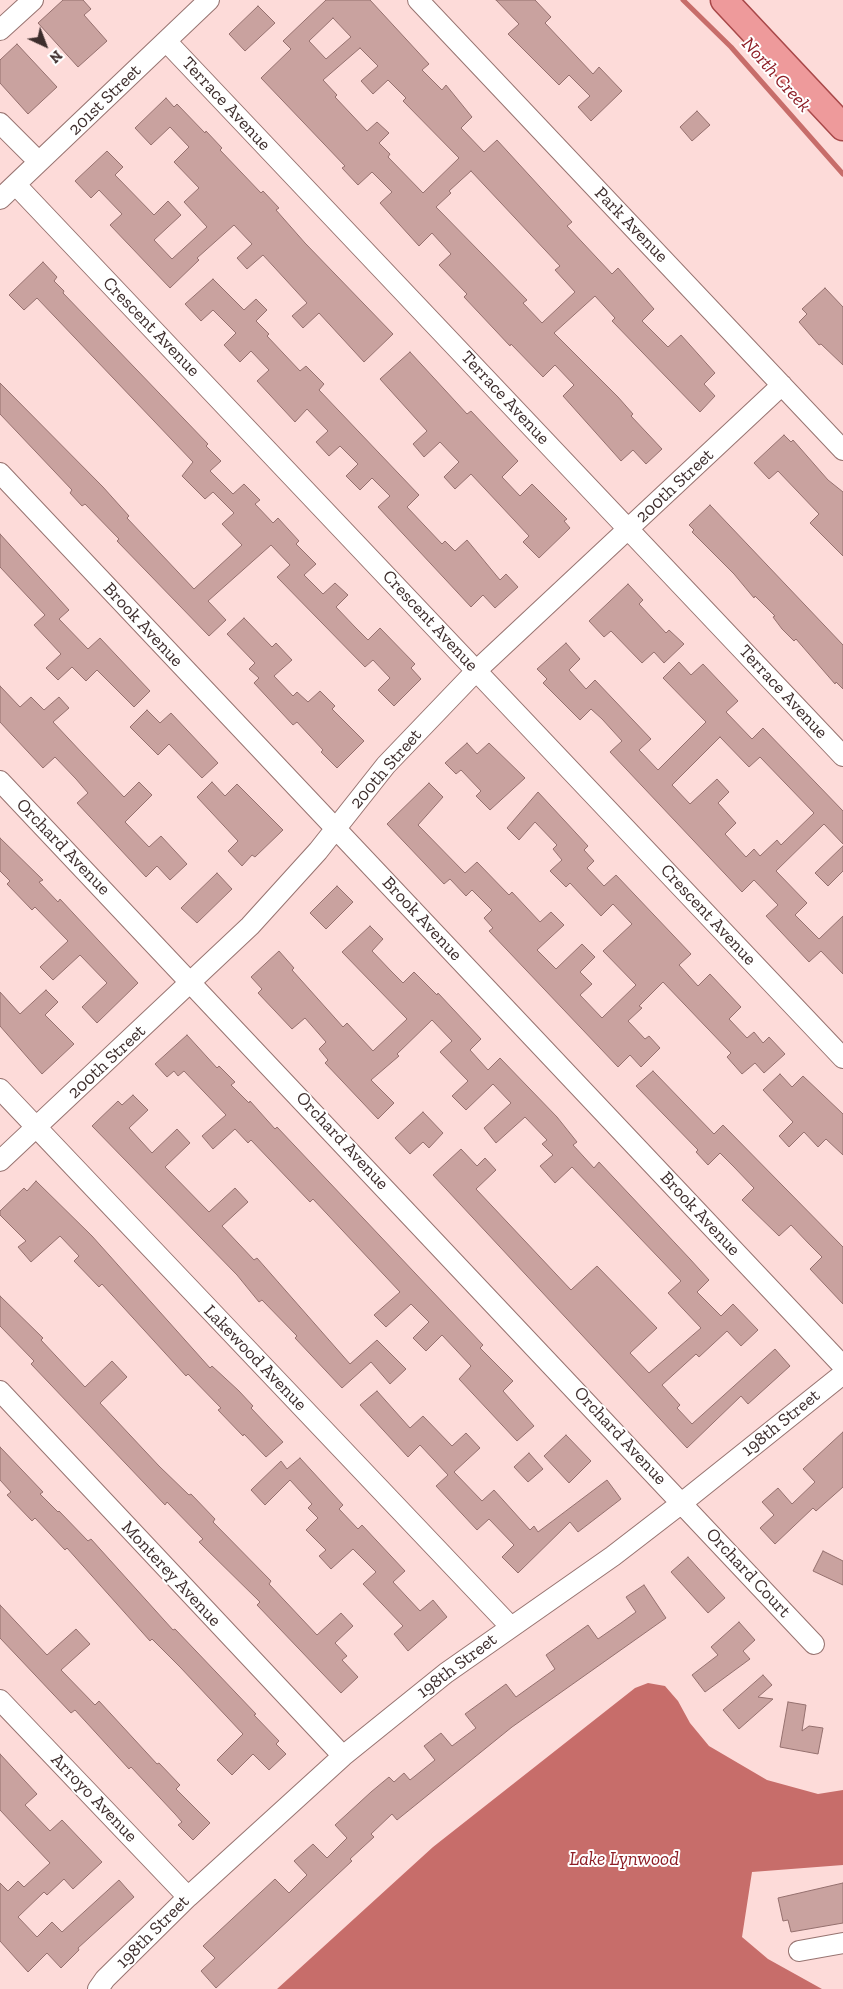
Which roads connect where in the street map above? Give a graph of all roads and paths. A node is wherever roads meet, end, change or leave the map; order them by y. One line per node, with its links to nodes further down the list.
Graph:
1 (33, 0): 5 (street)
2 (209, 0): 6 (street, 201st Street)
3 (418, 0): 12 (street, Park Avenue)
4 (724, 0): 8 (main road)
5 (0, 30)
6 (166, 41): 9 (street, 201st Street); 15 (street, Terrace Avenue)
7 (0, 123): 9 (street)
8 (843, 127)
9 (39, 162): 10 (street, 201st Street)
10 (16, 185): 11 (street, 201st Street); 16 (street, Crescent Avenue)
11 (0, 199)
12 (782, 385): 13 (street, Park Avenue); 15 (street, 200th Street)
13 (843, 450)
14 (0, 473): 19 (street, Brook Avenue)
15 (629, 530): 16 (street, 200th Street); 17 (street, Terrace Avenue)
16 (477, 670): 19 (street, 200th Street); 21 (street, Crescent Avenue)
17 (843, 756)
18 (0, 781): 20 (street, Orchard Avenue)
19 (335, 828): 20 (street, 200th Street); 25 (street, Brook Avenue)
20 (192, 982): 23 (street, 200th Street); 28 (street, Orchard Avenue)
21 (843, 1058)
22 (0, 1089): 23 (street, Lakewood Avenue)
23 (37, 1128): 24 (street, 200th Street); 29 (street, Lakewood Avenue)
24 (0, 1161)
25 (843, 1366)
26 (843, 1374): 28 (street, 198th Street)
27 (0, 1391): 32 (street, Monterey Avenue)
28 (682, 1502): 29 (street, 198th Street); 30 (street, Orchard Court)
29 (510, 1626): 32 (street, 198th Street)
30 (814, 1644)
31 (0, 1700): 33 (street, Arroyo Avenue)
32 (343, 1756): 33 (street, 198th Street)
33 (188, 1897): 36 (street, 198th Street)
34 (843, 1943): 35 (street)
35 (799, 1951)
36 (98, 1989)

